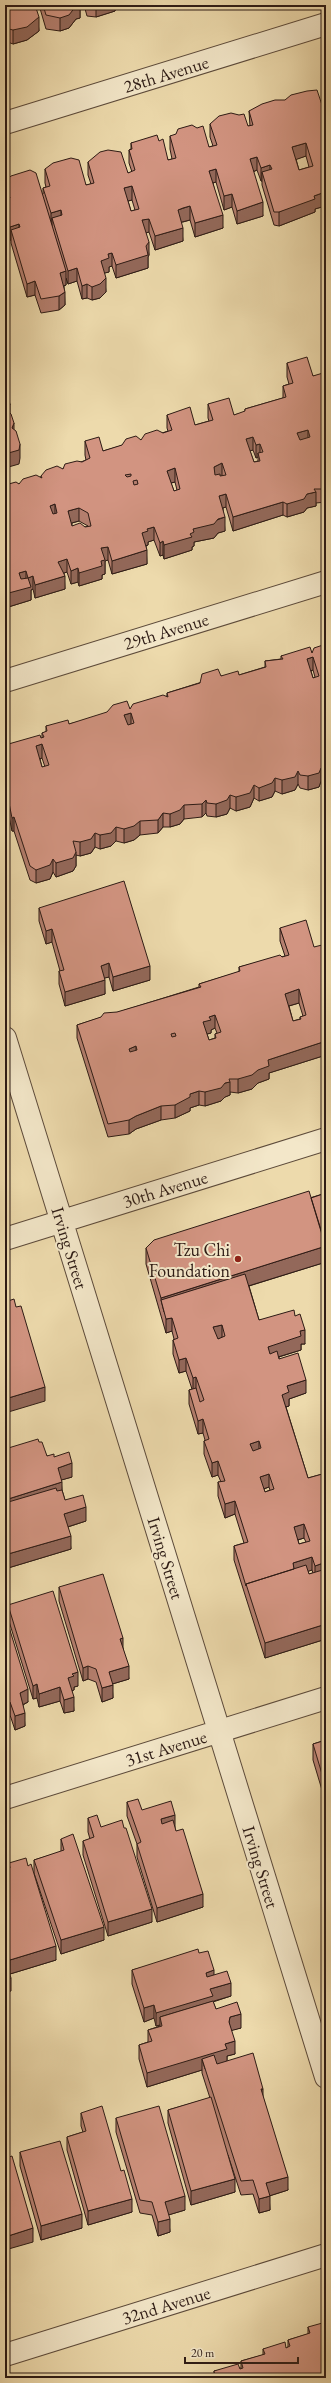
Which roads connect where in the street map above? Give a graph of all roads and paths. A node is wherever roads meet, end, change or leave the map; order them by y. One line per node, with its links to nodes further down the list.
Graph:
1 (326, 24): 2 (street, 28th Avenue)
2 (5, 124)
3 (326, 582): 4 (street, 29th Avenue)
4 (5, 681)
5 (5, 1038): 7 (street, Irving Street)
6 (326, 1139): 7 (street, 30th Avenue)
7 (61, 1221): 8 (street, 30th Avenue); 10 (street, Irving Street)
8 (5, 1239)
9 (326, 1698): 10 (street, 31st Avenue)
10 (219, 1731): 11 (street, 31st Avenue); 12 (street, Irving Street)
11 (5, 1798)
12 (326, 2077)
13 (326, 2255): 14 (street, 32nd Avenue)
14 (5, 2355)

